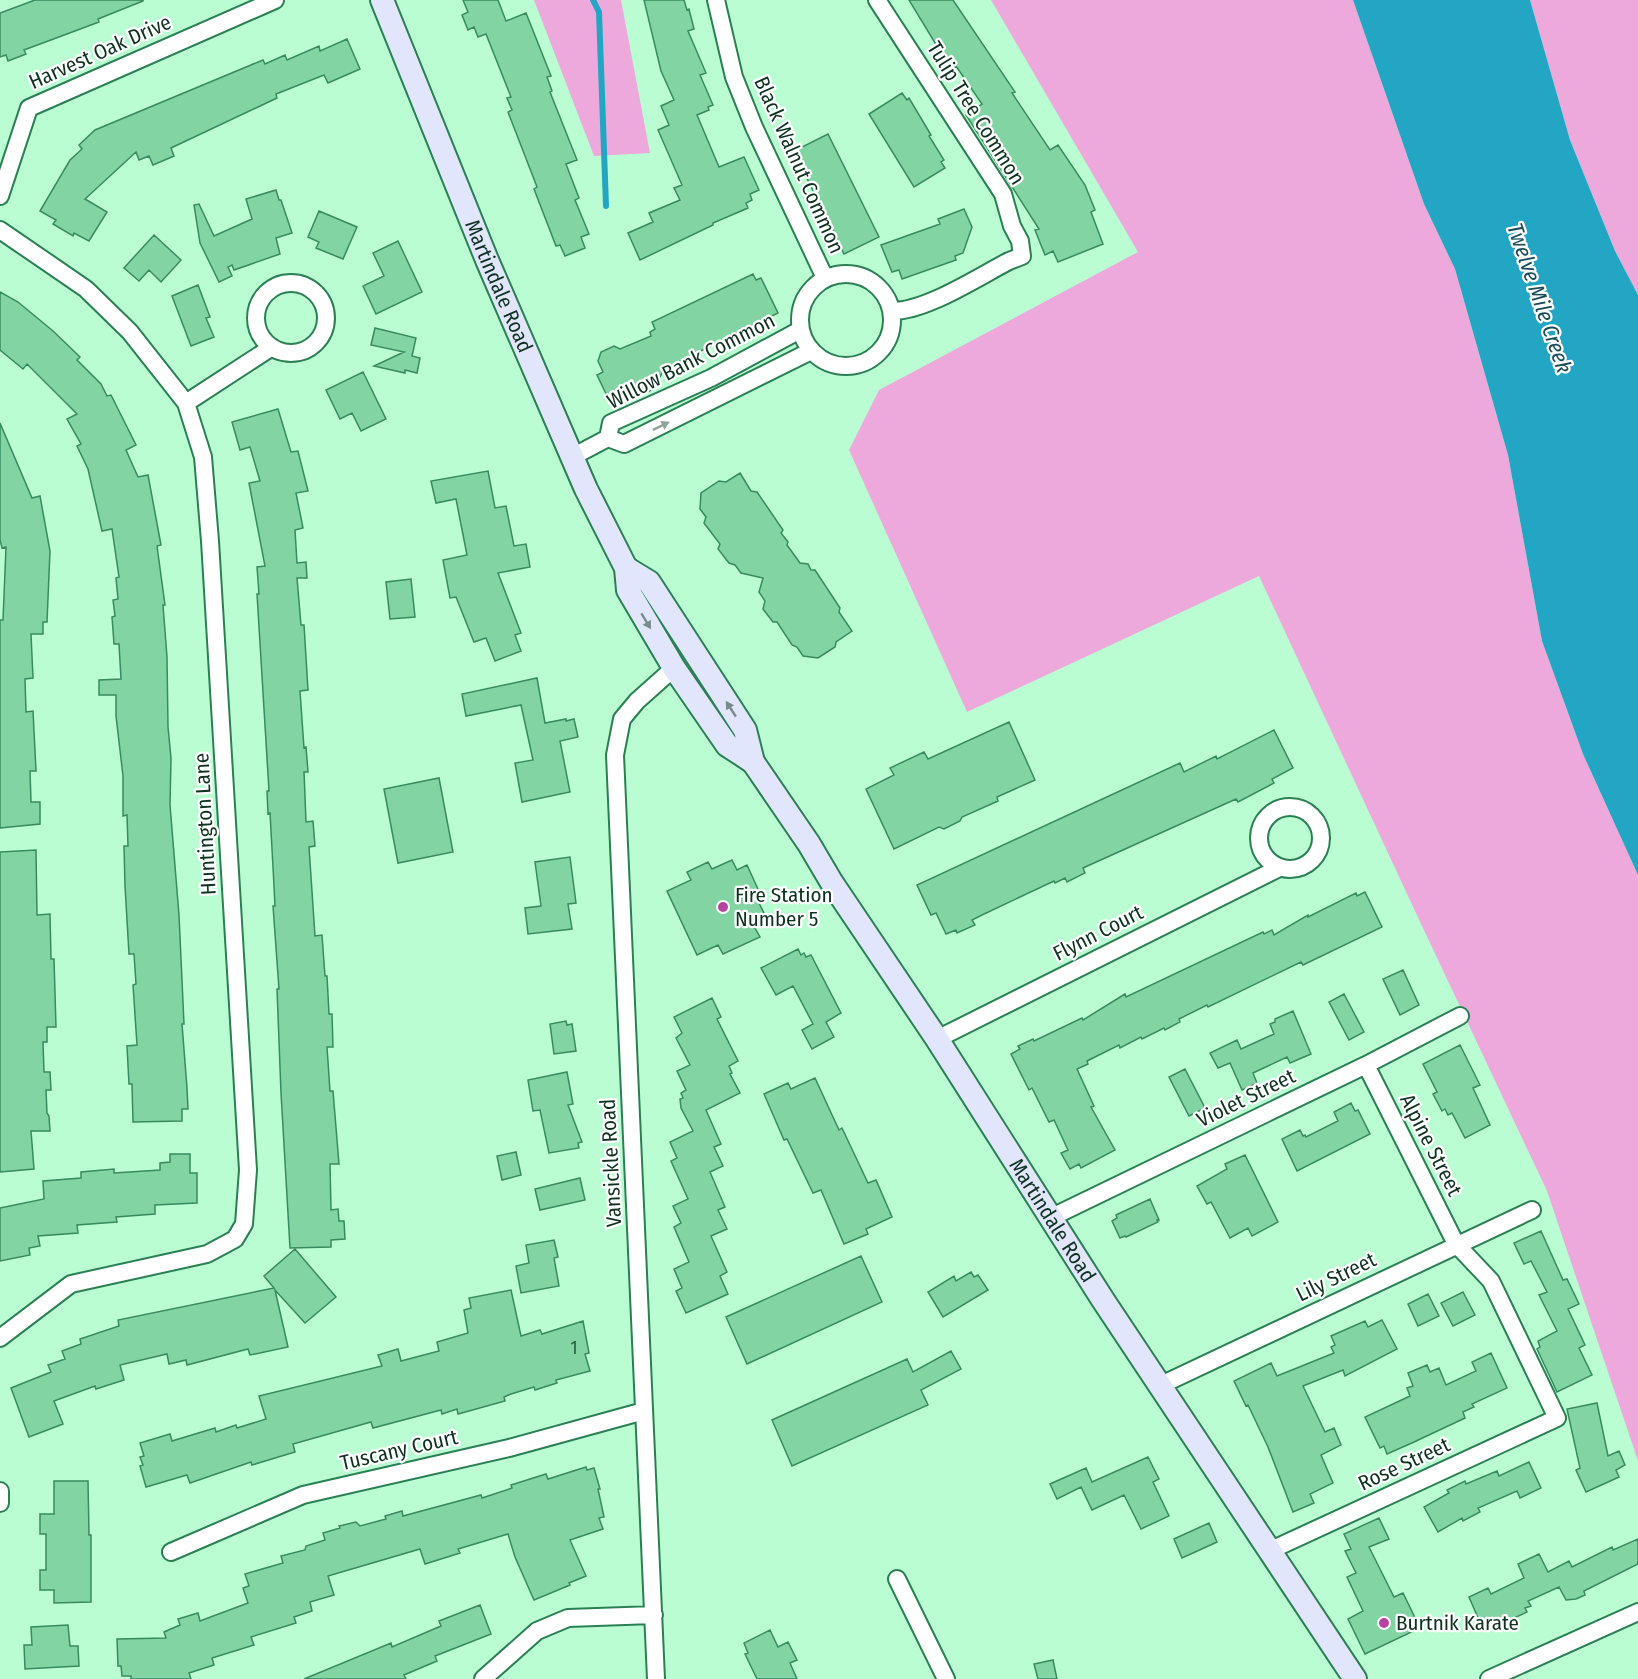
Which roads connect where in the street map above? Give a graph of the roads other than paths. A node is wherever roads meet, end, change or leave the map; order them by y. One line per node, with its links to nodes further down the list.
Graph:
1 (274, 0): 5 (street, Harvest Oak Drive)
2 (382, 0): 14 (main road, Martindale Road)
3 (716, 0): 7 (street, Black Walnut Common)
4 (877, 0): 8 (street, Tulip Tree Common)
5 (0, 196)
6 (0, 230): 12 (street, Huntington Lane)
7 (825, 278): 8 (street); 9 (street)
8 (891, 311): 11 (street)
9 (800, 330): 11 (street); 13 (street, Willow Bank Common)
10 (272, 348): 10 (street); 12 (street)
11 (812, 351): 13 (street, Willow Bank Common, one-way to 11)
12 (186, 403): 25 (street, Huntington Lane)
13 (608, 438): 14 (street, Willow Bank Common)
14 (572, 457): 15 (main road, Martindale Road)
15 (626, 568): 16 (main road, Martindale Road, one-way to 16); 17 (main road, Martindale Road, one-way to 15)
16 (674, 668): 17 (main road, Martindale Road); 27 (street, Vansickle Road)
17 (753, 762): 20 (main road, Martindale Road)
18 (1279, 868): 20 (street, Flynn Court)
19 (1461, 1016): 21 (street, Violet Street)
20 (937, 1039): 23 (main road, Martindale Road)
21 (1366, 1065): 23 (street, Violet Street); 24 (street, Alpine Street)
22 (1532, 1210): 24 (street, Lily Street)
23 (1050, 1218): 26 (main road, Martindale Road)
24 (1456, 1244): 26 (street, Lily Street); 28 (street, Alpine Street)
25 (0, 1338)
26 (1161, 1385): 31 (main road, Martindale Road)
27 (644, 1412): 32 (street, Tuscany Court); 35 (street, Vansickle Road)
28 (1557, 1418): 31 (street, Rose Street)
29 (0, 1491): 30 (street)
30 (0, 1503)
31 (1269, 1551): 39 (main road, Martindale Road)
32 (171, 1552)
33 (897, 1579): 38 (street)
34 (1638, 1612): 40 (street)
35 (654, 1615): 36 (street); 37 (street, Vansickle Road)
36 (483, 1679)
37 (656, 1679)
38 (946, 1679)
39 (1355, 1679)
40 (1488, 1679)

